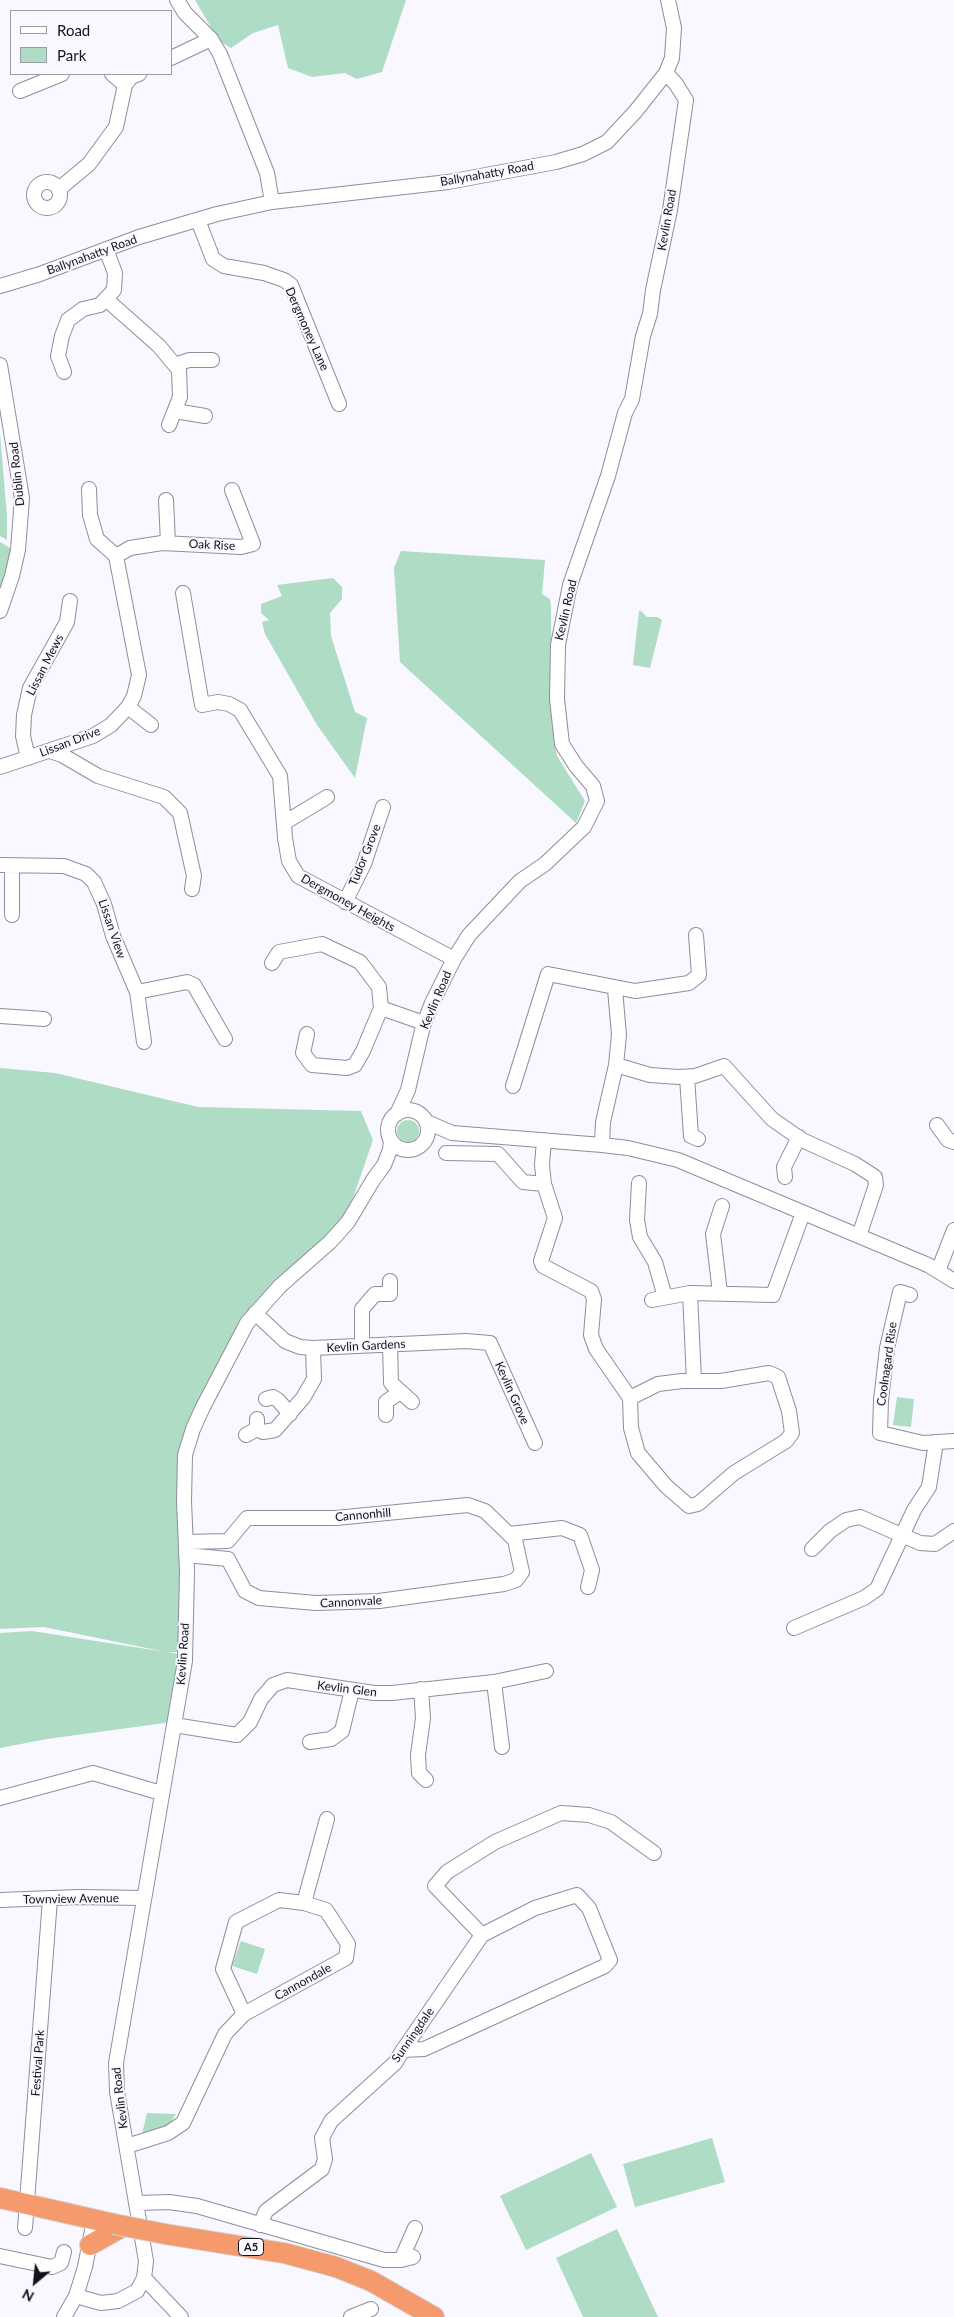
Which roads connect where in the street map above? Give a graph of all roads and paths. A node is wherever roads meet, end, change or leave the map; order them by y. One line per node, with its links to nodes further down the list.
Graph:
1 (177, 0): 3 (street)
2 (668, 0): 5 (street)
3 (211, 39): 4 (street); 12 (street)
4 (172, 58)
5 (666, 73): 12 (street, Ballynahatty Road); 46 (street, Kevlin Road)
6 (59, 75): 10 (street)
7 (113, 75): 9 (street)
8 (136, 75): 9 (street)
9 (125, 85): 11 (street)
10 (20, 90)
11 (59, 189)
12 (272, 202): 13 (street, Ballynahatty Road)
13 (198, 220): 14 (street, Ballynahatty Road); 21 (street, Dergmoney Lane)
14 (106, 249): 15 (street, Ballynahatty Road); 16 (street)
15 (0, 286)
16 (107, 300): 19 (street); 20 (street)
17 (212, 360): 19 (street)
18 (0, 365): 32 (street, Dublin Road)
19 (174, 365): 22 (street)
20 (64, 372)
21 (339, 404)
22 (175, 411): 23 (street); 24 (street)
23 (205, 416)
24 (169, 425)
25 (89, 490): 29 (street)
26 (232, 490): 28 (street, Oak Rise)
27 (166, 500): 28 (street)
28 (168, 543): 29 (street, Oak Rise)
29 (116, 556): 33 (street, Lissan Drive)
30 (183, 593): 40 (street, Dergmoney Heights)
31 (70, 601): 36 (street, Lissan Mews)
32 (0, 611)
33 (128, 707): 34 (street); 35 (street, Lissan Drive)
34 (151, 725)
35 (50, 751): 36 (street, Lissan Drive); 42 (street)
36 (28, 758): 37 (street, Lissan Drive)
37 (0, 767)
38 (327, 797): 40 (street)
39 (383, 807): 43 (street, Tudor Grove)
40 (284, 823): 43 (street, Dergmoney Heights)
41 (6, 865): 44 (street); 49 (street, Lissan View)
42 (192, 889)
43 (345, 902): 46 (street, Dergmoney Heights)
44 (12, 915)
45 (696, 934): 48 (street)
46 (454, 960): 53 (street, Kevlin Road)
47 (272, 963): 50 (street)
48 (616, 989): 57 (street); 59 (street)
49 (137, 992): 55 (street); 56 (street, Lissan View)
50 (381, 1008): 53 (street); 54 (street)
51 (0, 1016): 52 (street)
52 (44, 1019)
53 (424, 1023): 60 (street, Kevlin Road)
54 (307, 1034)
55 (225, 1039)
56 (144, 1042)
57 (616, 1065): 58 (street); 72 (street)
58 (687, 1077): 66 (street); 67 (street)
59 (513, 1086)
60 (408, 1090): 61 (street, Kevlin Road); 62 (street, Kevlin Road)
61 (413, 1110): 62 (street); 63 (street)
62 (397, 1114): 68 (street)
63 (426, 1122): 65 (street); 70 (street)
64 (937, 1124): 71 (street)
65 (452, 1133): 69 (street); 70 (street)
66 (799, 1137): 76 (street); 82 (street)
67 (698, 1139)
68 (391, 1140): 73 (street); 75 (street, Kevlin Road)
69 (544, 1140): 72 (street); 78 (street)
70 (425, 1141): 73 (street)
71 (954, 1142)
72 (602, 1144): 80 (street)
73 (407, 1150): 75 (street, Kevlin Road)
74 (446, 1153): 78 (street)
75 (384, 1164): 89 (street, Kevlin Road)
76 (784, 1177)
77 (639, 1183): 87 (street)
78 (544, 1184): 96 (street)
79 (722, 1206): 86 (street)
80 (803, 1213): 82 (street); 86 (street)
81 (954, 1230): 83 (street)
82 (859, 1236): 83 (street)
83 (938, 1271): 84 (street)
84 (954, 1280)
85 (390, 1281): 92 (street)
86 (720, 1293): 87 (street)
87 (690, 1294): 94 (street)
88 (910, 1294): 102 (street, Coolnagard Rise)
89 (254, 1314): 93 (street, Kevlin Gardens); 108 (street, Kevlin Road)
90 (490, 1343): 91 (street, Kevlin Gardens); 104 (street, Kevlin Grove)
91 (390, 1344): 92 (street, Kevlin Gardens); 95 (street)
92 (362, 1345): 93 (street, Kevlin Gardens)
93 (313, 1348): 99 (street)
94 (694, 1381): 96 (street); 96 (street)
95 (400, 1392): 98 (street); 100 (street)
96 (630, 1398)
97 (266, 1399): 99 (street)
98 (412, 1402)
99 (290, 1414): 101 (street)
100 (386, 1415)
101 (253, 1428)
102 (936, 1442): 103 (street, Coolnagard Rise); 107 (street)
103 (954, 1442)
104 (535, 1443)
105 (954, 1531): 107 (street)
106 (509, 1534): 108 (street, Cannonhill); 110 (street, Cannonhill); 111 (street)
107 (903, 1535): 109 (street); 112 (street)
108 (186, 1549): 110 (street, Cannonvale); 117 (street, Kevlin Road)
109 (812, 1549)
110 (521, 1562)
111 (588, 1587)
112 (794, 1628)
113 (546, 1671): 114 (street, Kevlin Glen)
114 (494, 1682): 115 (street, Kevlin Glen); 119 (street)
115 (421, 1689): 116 (street, Kevlin Glen); 120 (street)
116 (352, 1690): 117 (street, Kevlin Glen); 118 (street)
117 (174, 1725): 121 (street, Kevlin Road)
118 (307, 1744)
119 (503, 1750)
120 (418, 1777)
121 (161, 1793): 122 (street); 126 (street, Kevlin Road)
122 (0, 1798)
123 (327, 1819): 128 (street)
124 (654, 1853): 129 (street)
125 (50, 1898): 126 (street, Townview Avenue); 127 (street, Townview Avenue); 138 (street, Festival Park)
126 (142, 1898): 132 (street, Kevlin Road)
127 (0, 1900)
128 (304, 1902): 130 (street, Cannondale); 130 (street, Cannondale)
129 (482, 1935): 131 (street, Sunningdale); 131 (street, Sunningdale)
130 (244, 2014): 132 (street, Cannondale)
131 (403, 2050): 136 (street, Sunningdale)
132 (127, 2146): 134 (street, Kevlin Road)
133 (0, 2198): 135 (highway, A5)
134 (137, 2203): 136 (street); 143 (street, Kevlin Road)
135 (67, 2213): 137 (highway, A5); 140 (highway)
136 (260, 2225): 139 (street)
137 (111, 2226): 140 (highway); 149 (highway, A5, bridge)
138 (25, 2228)
139 (415, 2228)
140 (90, 2244): 144 (street)
141 (64, 2252): 142 (street)
142 (0, 2256)
143 (144, 2278): 144 (street); 147 (street)
144 (76, 2296): 146 (street)
145 (371, 2309): 148 (street)
146 (64, 2317)
147 (181, 2317)
148 (351, 2317)
149 (434, 2317)

